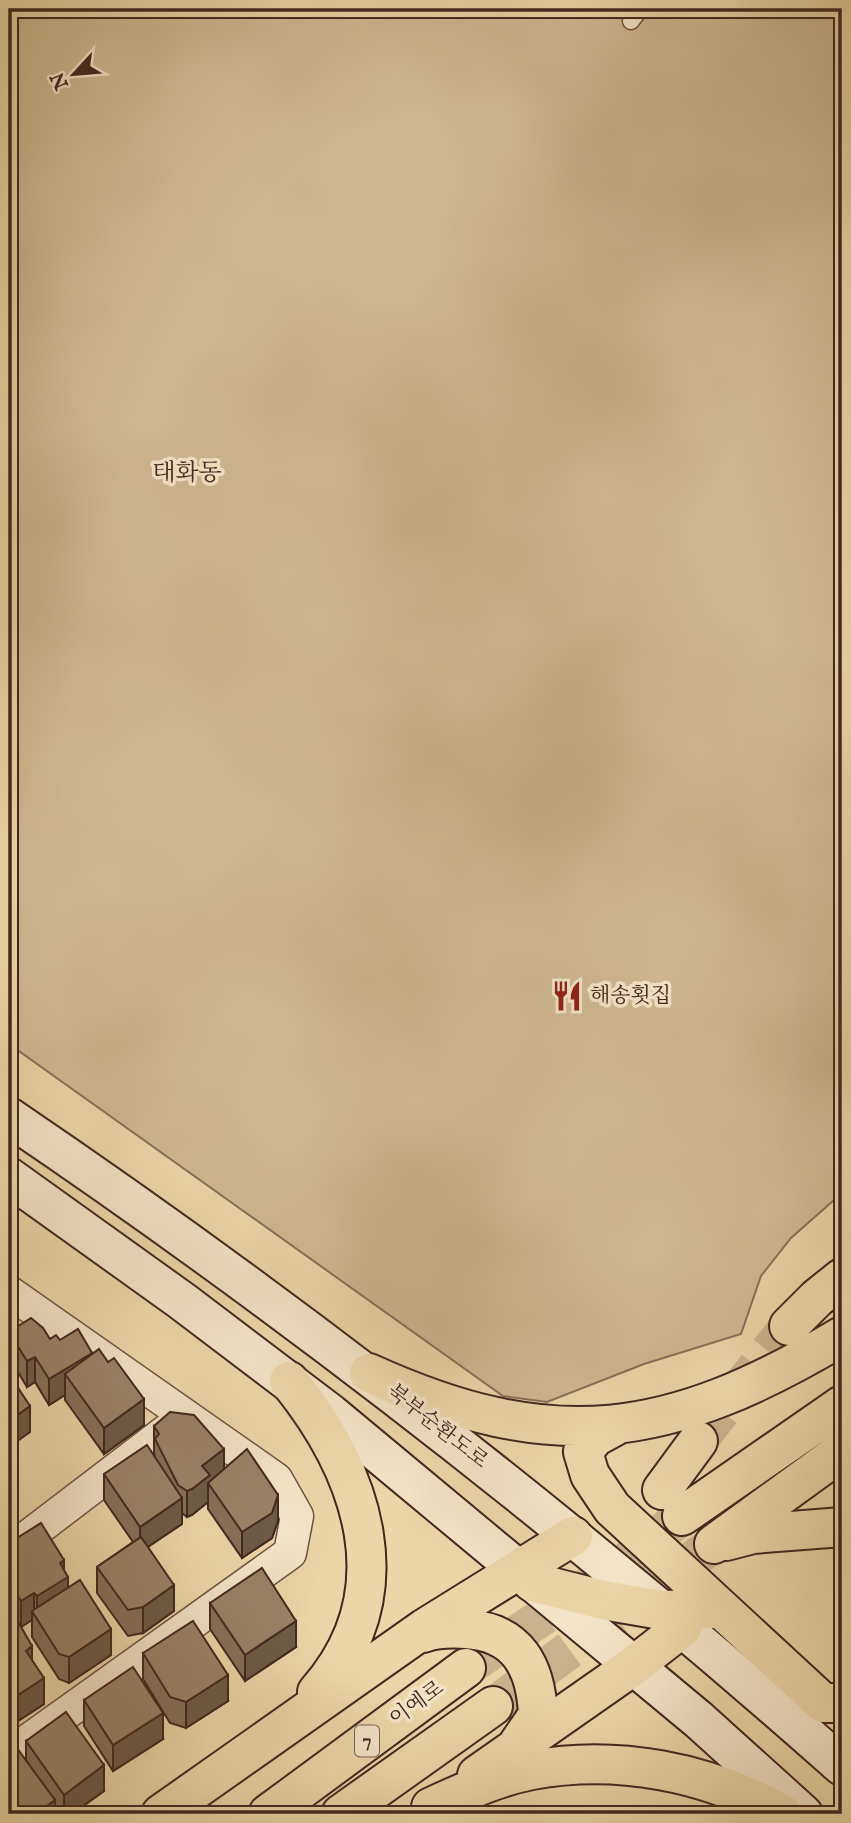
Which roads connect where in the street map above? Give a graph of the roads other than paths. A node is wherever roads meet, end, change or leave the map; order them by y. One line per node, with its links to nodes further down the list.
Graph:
1 (9, 1117): 9 (main road, 북부순환도로)
2 (9, 1177): 10 (main road)
3 (842, 1278): 6 (highway)
4 (9, 1292): 5 (street)
5 (37, 1312): 7 (street); 12 (street)
6 (789, 1326)
7 (9, 1334)
8 (842, 1336): 13 (highway)
9 (369, 1373): 13 (highway); 17 (main road, 북부순환도로)
10 (289, 1381): 19 (main road); 27 (highway)
11 (842, 1405): 14 (highway)
12 (186, 1416): 18 (street); 29 (street)
13 (617, 1425): 20 (highway)
14 (698, 1441)
15 (842, 1451): 16 (highway)
16 (842, 1527)
17 (573, 1536): 19 (highway); 21 (main road, 북부순환도로)
18 (9, 1551)
19 (525, 1576): 21 (highway); 22 (highway); 23 (main road)
20 (721, 1610): 21 (highway); 25 (highway)
21 (671, 1619): 23 (highway); 30 (main road, 북부순환도로)
22 (413, 1636): 27 (highway); 28 (highway)
23 (633, 1666): 28 (highway); 36 (main road)
24 (466, 1668): 33 (highway, 이예로 / 7)
25 (842, 1703)
26 (493, 1706): 34 (highway, 7)
27 (295, 1717): 32 (highway)
28 (515, 1749): 31 (highway)
29 (9, 1754)
30 (842, 1766)
31 (426, 1811): 35 (highway)
32 (161, 1814)
33 (268, 1814)
34 (341, 1814)
35 (782, 1814)
36 (803, 1814)

